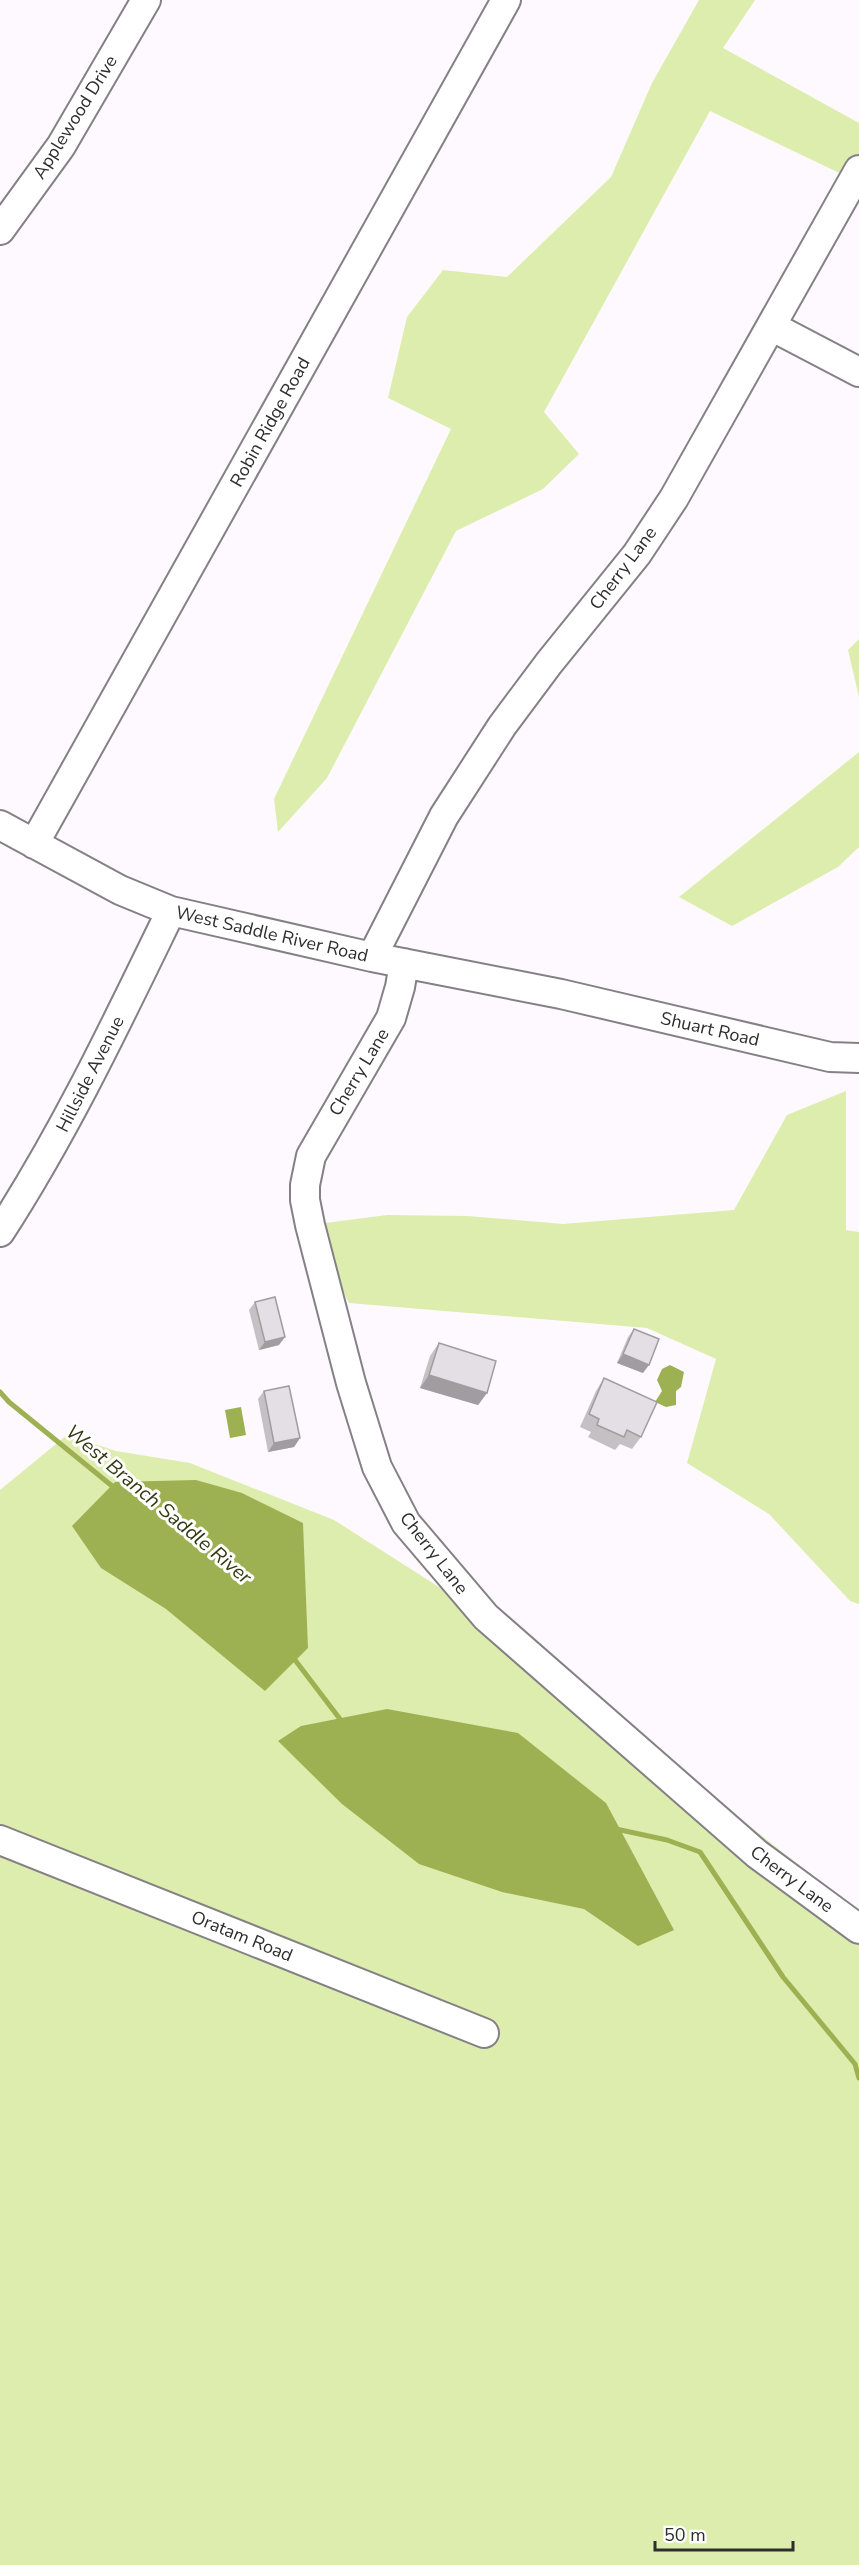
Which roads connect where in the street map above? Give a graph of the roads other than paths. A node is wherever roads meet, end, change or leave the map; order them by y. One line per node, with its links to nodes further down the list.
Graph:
1 (146, 0): 4 (street, Applewood Drive)
2 (506, 0): 8 (street, Robin Ridge Road)
3 (859, 170): 5 (street, Cherry Lane)
4 (0, 230)
5 (771, 326): 6 (street); 10 (street, Cherry Lane)
6 (859, 372)
7 (0, 825): 8 (street, West Saddle River Road)
8 (34, 844): 9 (street, West Saddle River Road)
9 (171, 911): 10 (street, West Saddle River Road); 14 (street, Hillside Avenue)
10 (372, 957): 11 (street, West Saddle River Road)
11 (404, 963): 12 (street, West Saddle River Road); 16 (street, Cherry Lane)
12 (561, 994): 13 (street, Shuart Road)
13 (859, 1058)
14 (0, 1232)
15 (0, 1840): 17 (street, Oratam Road)
16 (859, 1929)
17 (484, 2033)

